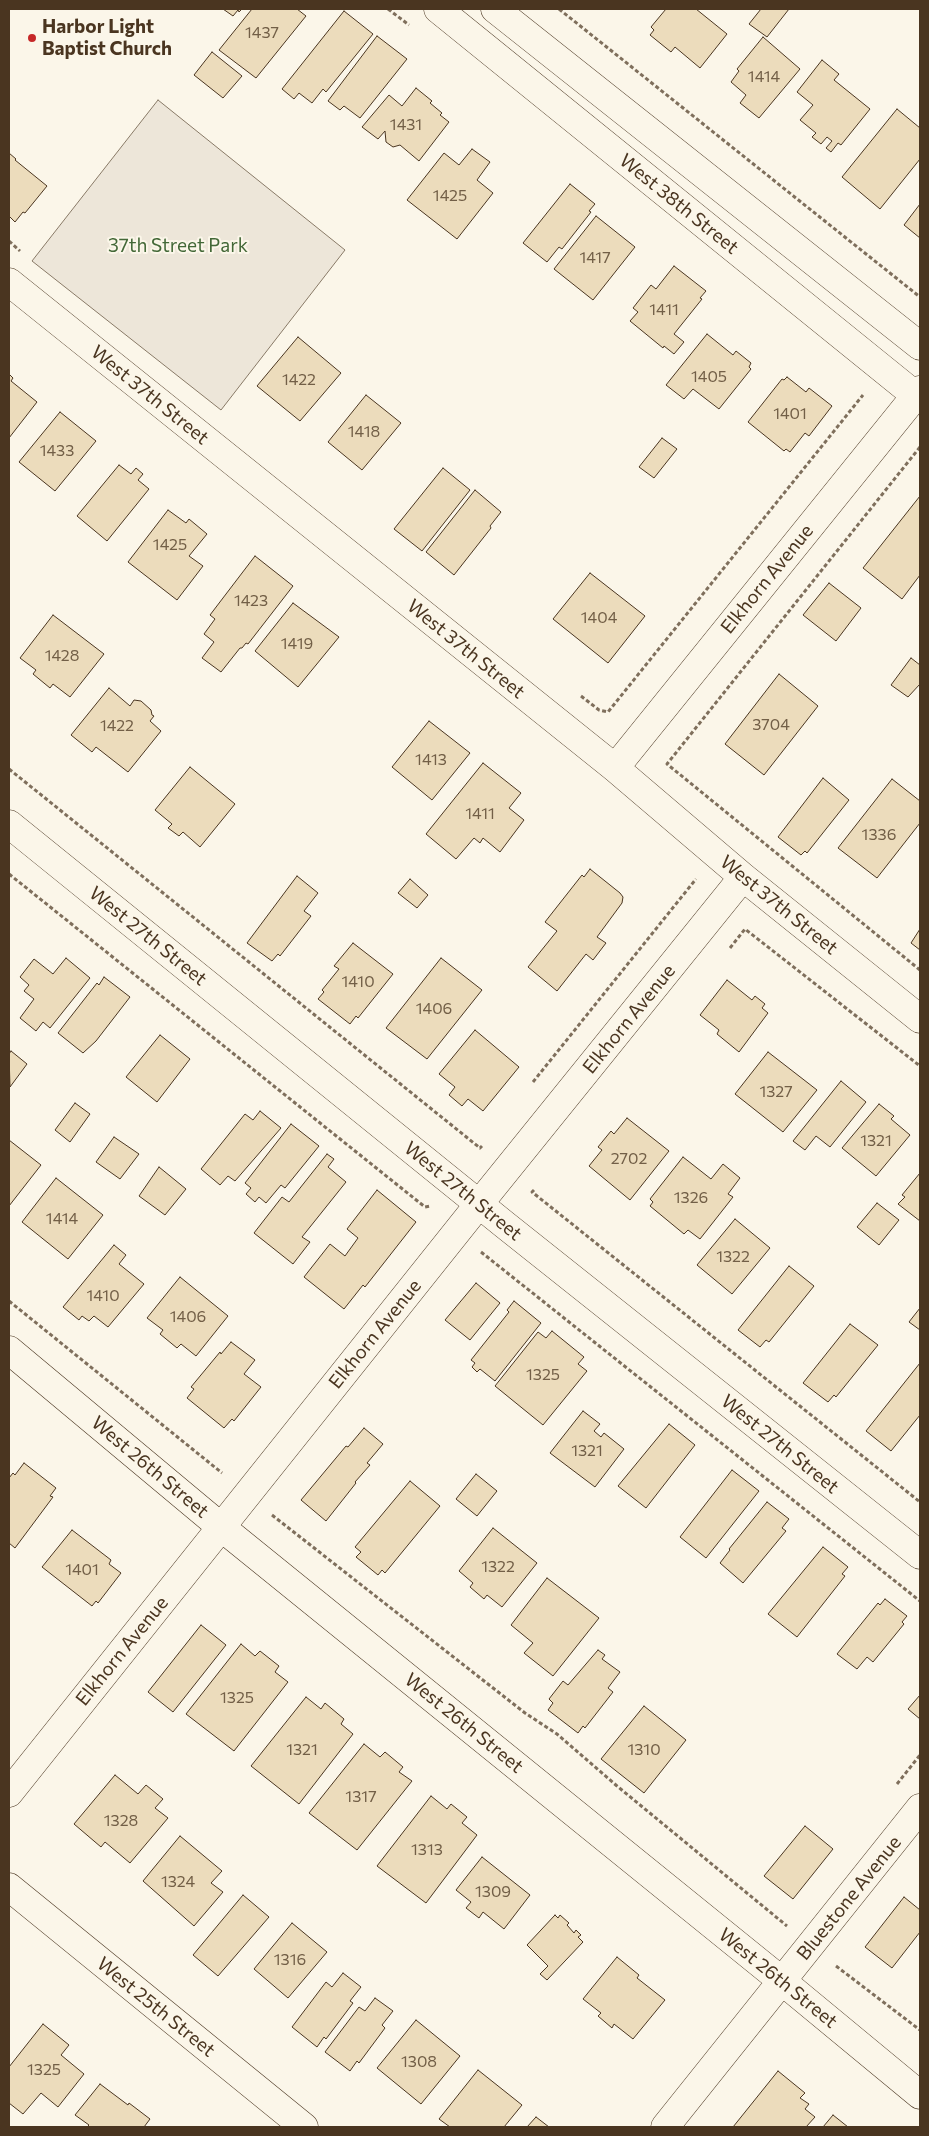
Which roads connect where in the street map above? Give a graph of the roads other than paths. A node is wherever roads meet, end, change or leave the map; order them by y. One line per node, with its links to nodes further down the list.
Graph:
1 (438, 9): 5 (street, West 38th Street)
2 (495, 9): 4 (street, West 38th Street)
3 (9, 282): 6 (street, West 37th Street)
4 (920, 346)
5 (919, 395): 6 (street, Elkhorn Avenue)
6 (615, 768): 8 (street, West 37th Street)
7 (9, 824): 10 (street, West 27th Street)
8 (743, 877): 9 (street, West 37th Street); 10 (street, Elkhorn Avenue)
9 (920, 1019)
10 (479, 1204): 12 (street, Elkhorn Avenue); 13 (street, West 27th Street)
11 (9, 1350): 12 (street, West 26th Street)
12 (221, 1527): 14 (street, Elkhorn Avenue); 17 (street, West 26th Street)
13 (920, 1555)
14 (9, 1793)
15 (920, 1808): 17 (street, Bluestone Avenue)
16 (9, 1887): 19 (street, West 25th Street)
17 (782, 1981): 18 (street, West 26th Street); 20 (street, Bluestone Avenue)
18 (920, 2095)
19 (304, 2127)
20 (664, 2127)

